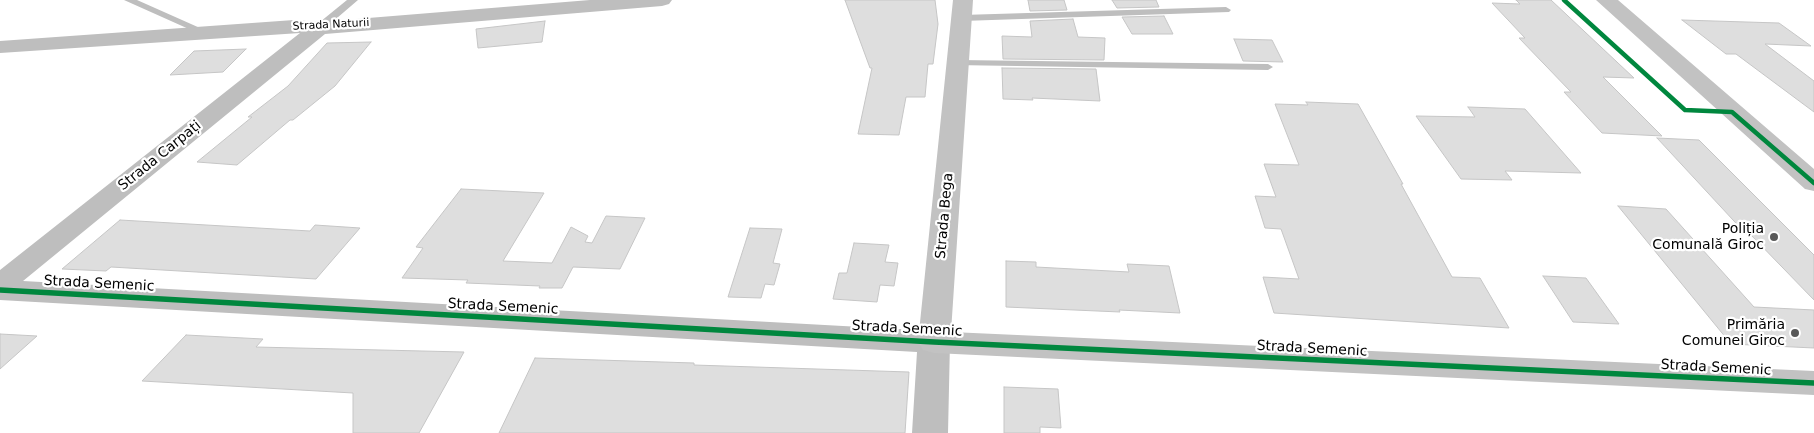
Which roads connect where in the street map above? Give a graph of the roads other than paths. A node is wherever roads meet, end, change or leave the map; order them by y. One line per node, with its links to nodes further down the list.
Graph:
1 (129, 0): 8 (lane)
2 (353, 0): 7 (lane)
3 (662, 0): 7 (street, Strada Naturii)
4 (1606, 0): 12 (street)
5 (963, 9): 6 (lane); 10 (street, Strada Bega)
6 (1226, 10)
7 (320, 28): 8 (street, Strada Naturii); 13 (street, Strada Carpați)
8 (204, 32): 9 (street, Strada Naturii)
9 (0, 47)
10 (958, 64): 11 (lane); 15 (street, Strada Bega)
11 (1268, 67)
12 (1814, 182)
13 (0, 285)
14 (0, 290): 15 (street, Strada Semenic)
15 (934, 342): 16 (street, Strada Semenic); 17 (street, Strada Bega)
16 (1814, 384)
17 (930, 433)

